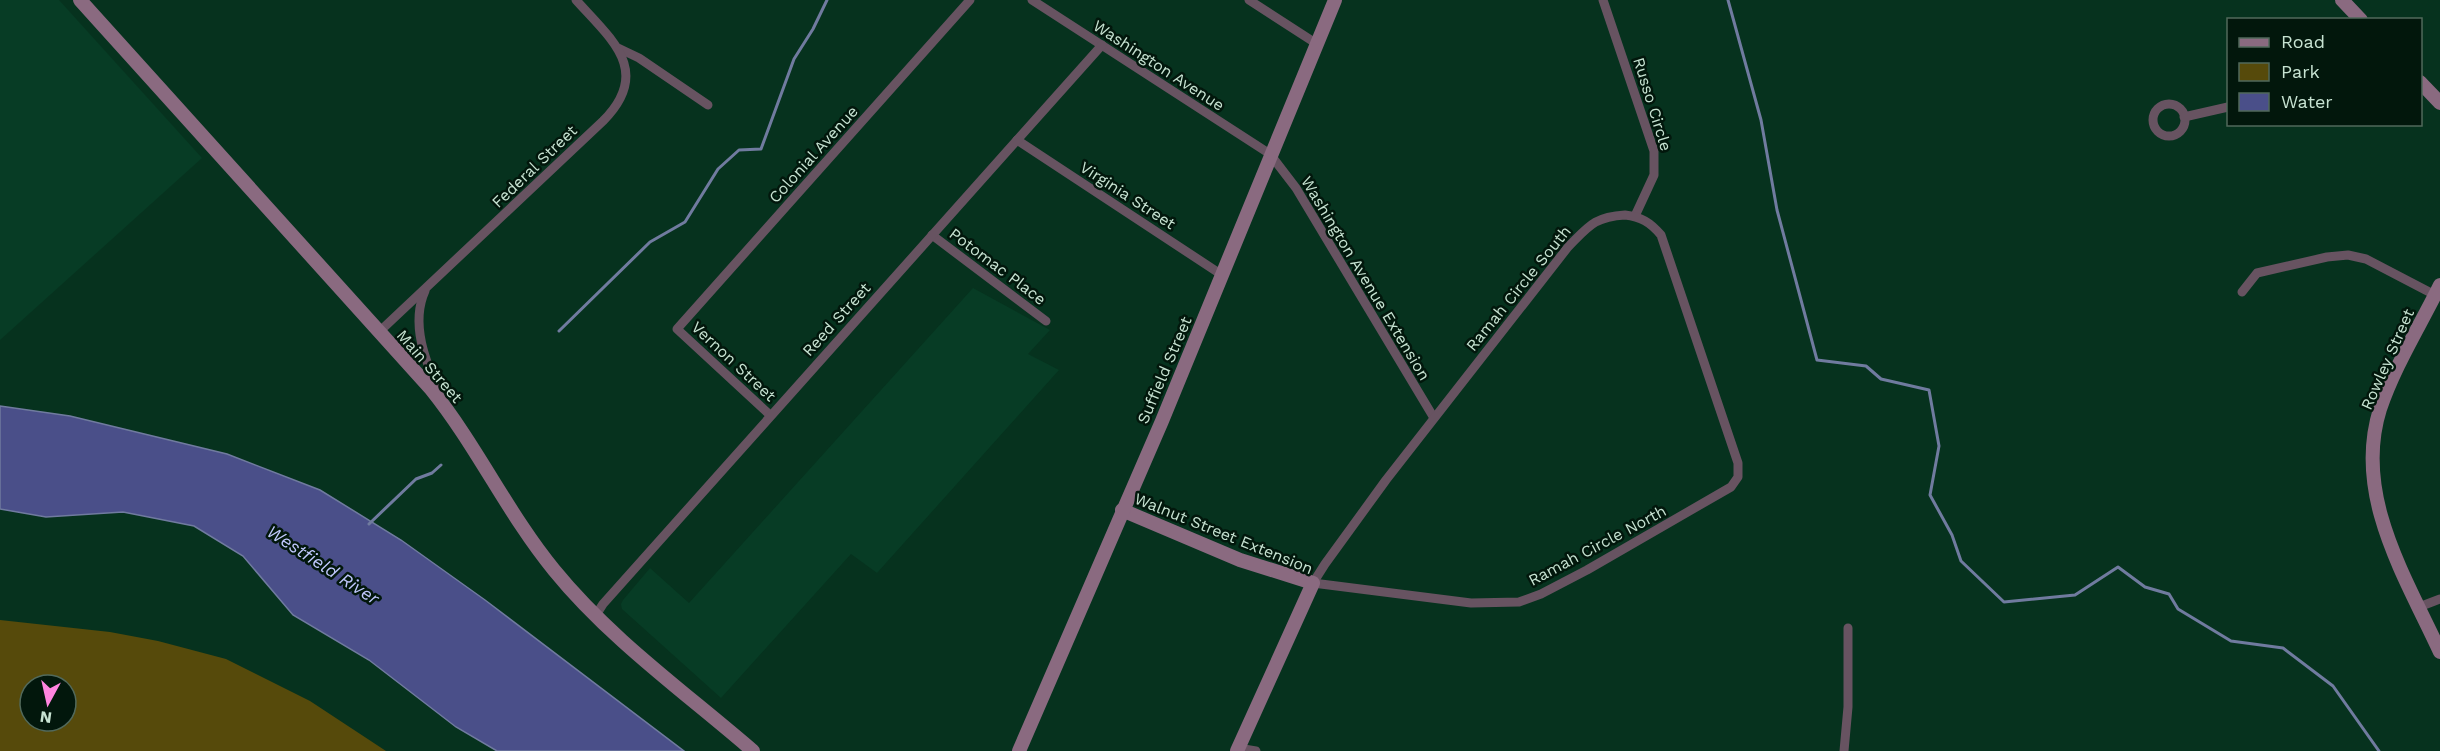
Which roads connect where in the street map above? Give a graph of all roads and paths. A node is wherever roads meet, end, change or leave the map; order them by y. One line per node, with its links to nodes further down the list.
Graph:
1 (80, 0): 28 (main road, Main Street)
2 (576, 0): 12 (street, Federal Street)
3 (970, 0): 27 (street, Colonial Avenue)
4 (1032, 0): 11 (street, Washington Avenue)
5 (1250, 0): 10 (street)
6 (1335, 0): 10 (main road, Suffield Street)
7 (1603, 0): 20 (street, Russo Circle)
8 (2342, 0): 9 (main road)
9 (2359, 18)
10 (1317, 44): 19 (main road, Suffield Street)
11 (1102, 45): 18 (street, Reed Street); 19 (street, Washington Avenue)
12 (618, 48): 15 (street); 23 (street, Federal Street)
13 (2422, 83): 14 (main road)
14 (2440, 103)
15 (708, 105)
16 (2227, 107): 17 (street)
17 (2184, 117)
18 (1017, 140): 21 (street, Reed Street); 22 (street, Virginia Street)
19 (1270, 154): 22 (main road, Suffield Street); 31 (street, Washington Avenue Extension)
20 (1635, 216): 31 (street, Ramah Circle South); 33 (street, Ramah Circle North)
21 (932, 235): 26 (street, Potomac Place); 30 (street, Reed Street)
22 (1222, 275): 32 (main road, Suffield Street)
23 (426, 289): 28 (street, Federal Street); 29 (street)
24 (2437, 290): 25 (street); 35 (main road, Rowley Street)
25 (2242, 292)
26 (1047, 321)
27 (677, 329): 30 (street, Vernon Street)
28 (379, 332): 29 (main road, Main Street)
29 (445, 407): 36 (main road, Main Street)
30 (770, 415): 36 (street, Reed Street)
31 (1434, 418): 33 (street, Ramah Circle South)
32 (1122, 510): 33 (main road, Walnut Street Extension); 41 (main road, Suffield Street)
33 (1313, 583): 39 (main road, Walnut Street Extension)
34 (2440, 599): 35 (street)
35 (2419, 607): 38 (main road, Rowley Street)
36 (596, 615): 40 (main road, Main Street)
37 (1848, 628): 43 (street)
38 (2440, 652)
39 (1238, 749): 42 (street)
40 (753, 751)
41 (1019, 751)
42 (1256, 751)
43 (1844, 751)

